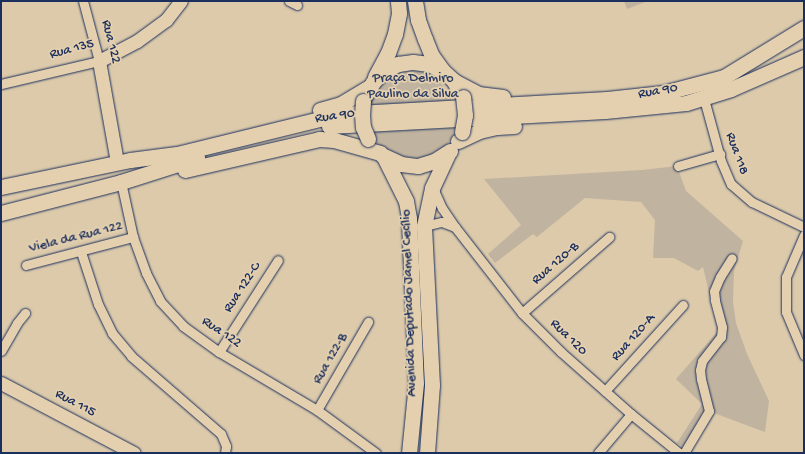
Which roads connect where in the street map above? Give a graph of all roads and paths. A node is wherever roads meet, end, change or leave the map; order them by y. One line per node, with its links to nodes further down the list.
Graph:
1 (84, 1): 7 (street, Rua 122)
2 (181, 1): 7 (street, Rua 135)
3 (398, 1): 12 (main road)
4 (415, 1): 8 (main road)
5 (804, 28): 10 (main road, Rua 90)
6 (804, 57): 13 (main road, Rua 90)
7 (99, 61): 11 (street, Rua 135); 19 (street, Rua 122)
8 (443, 71): 9 (main road); 12 (main road)
9 (454, 81): 10 (main road); 15 (main road, bridge)
10 (696, 83): 19 (main road, Rua 90)
11 (1, 84)
12 (368, 90): 18 (main road, bridge); 19 (main road)
13 (704, 99): 14 (main road, Rua 90); 17 (street, Rua 118)
14 (686, 103): 15 (main road); 21 (main road, Rua 90)
15 (460, 136): 16 (main road)
16 (448, 153): 18 (main road); 24 (main road, Avenida Deputado Jamel Cecílio)
17 (720, 154): 20 (street); 28 (street, Rua 118)
18 (382, 155): 21 (main road); 50 (main road, Avenida Deputado Jamel Cecílio)
19 (124, 161): 23 (main road, Rua 90)
20 (678, 166)
21 (154, 171): 22 (main road, Rua 90)
22 (121, 182): 25 (main road, Rua 90); 30 (street, Rua 122)
23 (1, 187)
24 (432, 188): 26 (main road, Avenida Deputado Jamel Cecílio); 27 (street, Rua 120)
25 (1, 213)
26 (424, 226): 27 (street); 51 (main road, Avenida Deputado Jamel Cecílio)
27 (455, 227): 38 (street, Rua 120)
28 (804, 227)
29 (804, 235): 42 (street)
30 (132, 237): 32 (street, Viela da Rua 122); 41 (street, Rua 122)
31 (609, 237): 38 (street, Rua 120-B)
32 (81, 252): 35 (street, Viela da Rua 122); 47 (street)
33 (732, 258): 54 (street)
34 (278, 260): 41 (street, Rua 122-C)
35 (26, 265)
36 (683, 305): 44 (street, Rua 120-A)
37 (25, 313): 40 (street)
38 (522, 313): 44 (street, Rua 120)
39 (368, 322): 45 (street, Rua 122-B)
40 (1, 351)
41 (219, 352): 45 (street, Rua 122)
42 (804, 355)
43 (1, 383): 48 (street, Rua 115)
44 (605, 391): 46 (street, Rua 120)
45 (318, 410): 49 (street, Rua 122)
46 (631, 414): 52 (street); 53 (street, Rua 120)
47 (226, 452)
48 (134, 453)
49 (376, 453)
50 (409, 453)
51 (427, 453)
52 (598, 453)
53 (679, 453)
54 (684, 453)

